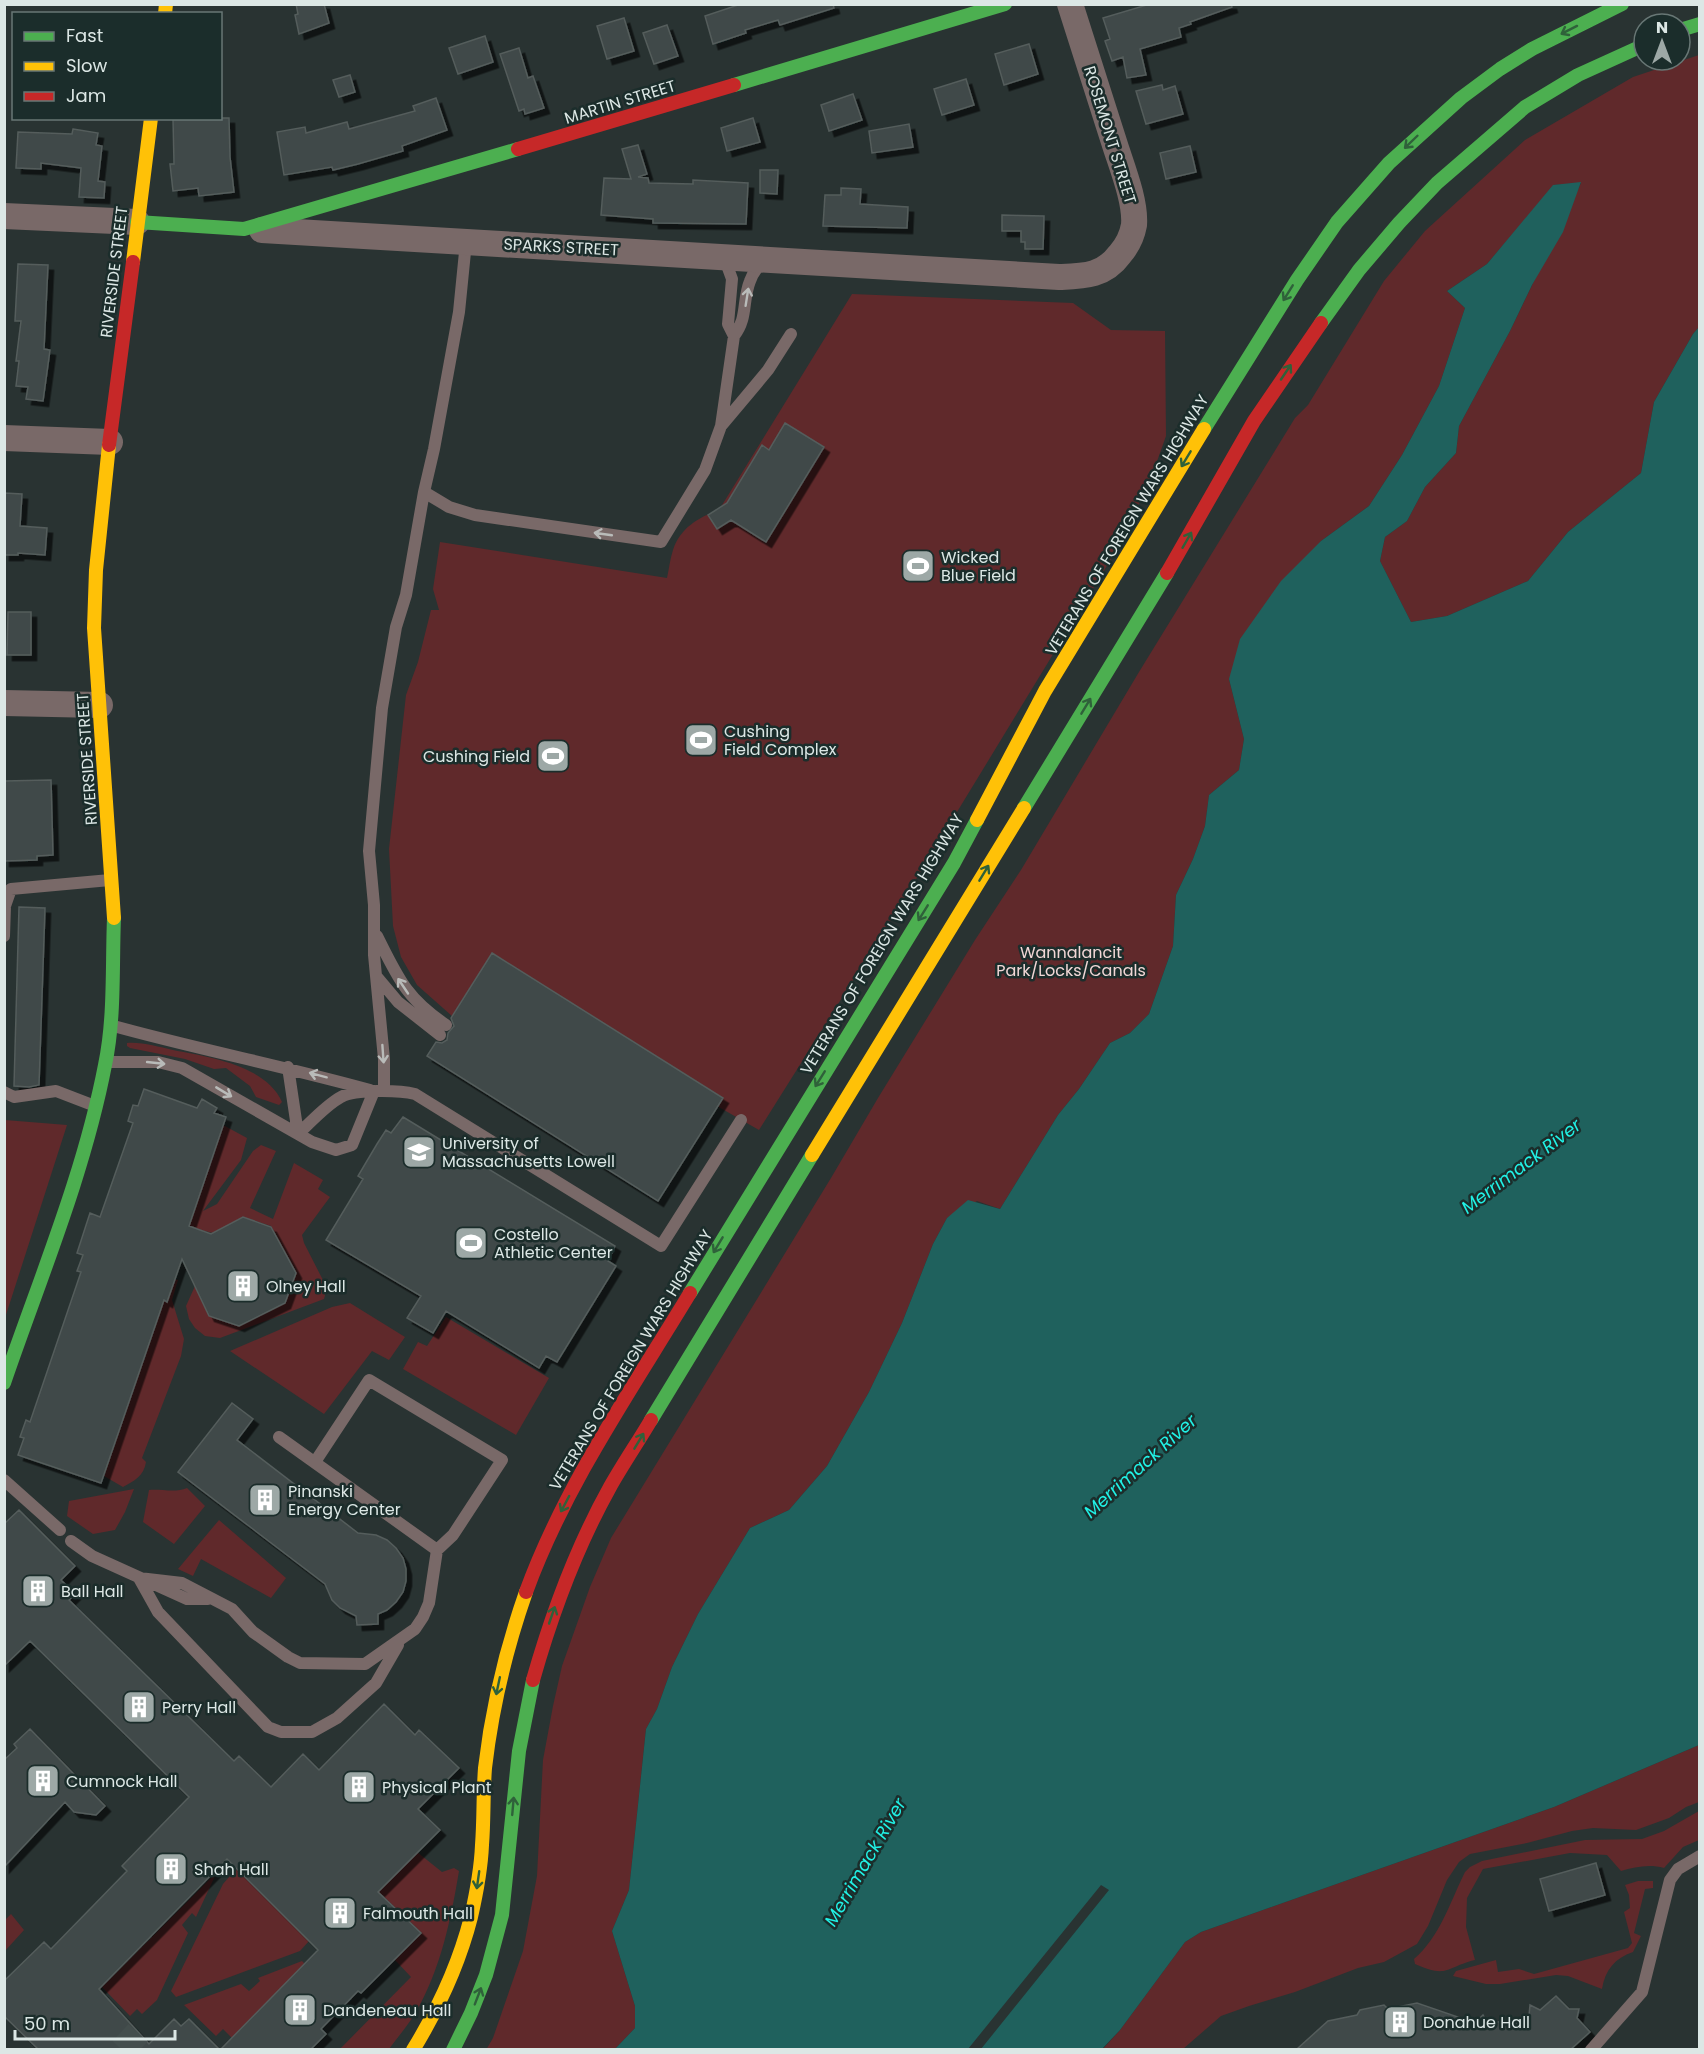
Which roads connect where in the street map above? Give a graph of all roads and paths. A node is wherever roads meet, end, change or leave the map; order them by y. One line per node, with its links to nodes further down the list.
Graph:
1 (1005, 4): 8 (main road, MARTIN STREET)
2 (1070, 4): 12 (street, ROSEMONT STREET)
3 (1622, 4): 43 (main road, VETERANS OF FOREIGN WARS HIGHWAY, one-way to 43)
4 (1632, 50): 44 (main road, one-way to 4)
5 (151, 120): 7 (main road, RIVERSIDE STREET)
6 (4, 216): 7 (street, SPARKS STREET)
7 (137, 222): 8 (main road, SPARKS STREET); 17 (main road, RIVERSIDE STREET)
8 (244, 229): 9 (street, SPARKS STREET)
9 (466, 242): 10 (street, SPARKS STREET); 18 (lane)
10 (724, 257): 11 (street, SPARKS STREET); 14 (lane)
11 (765, 260): 12 (street, SPARKS STREET); 14 (lane, one-way to 11)
12 (1114, 263)
13 (791, 334): 15 (lane)
14 (734, 336): 15 (lane)
15 (721, 426): 18 (lane, one-way to 18)
16 (4, 438): 17 (street)
17 (110, 442): 20 (main road, RIVERSIDE STREET)
18 (424, 492): 22 (lane)
19 (4, 704): 20 (street)
20 (100, 705): 21 (main road, RIVERSIDE STREET)
21 (112, 880): 23 (lane); 25 (main road, RIVERSIDE STREET)
22 (375, 933): 24 (lane); 24 (lane, one-way to 22)
23 (4, 936)
24 (376, 976): 28 (lane, one-way to 28)
25 (110, 1025): 26 (main road, RIVERSIDE STREET); 27 (lane)
26 (106, 1062): 30 (main road, RIVERSIDE STREET); 32 (lane, one-way to 32)
27 (288, 1067): 28 (lane, one-way to 27); 32 (lane)
28 (379, 1091): 31 (lane); 32 (lane); 32 (lane)
29 (4, 1092): 30 (lane)
30 (96, 1106): 33 (main road, RIVERSIDE STREET)
31 (741, 1120)
32 (298, 1134)
33 (6, 1374)
34 (279, 1437): 35 (lane)
35 (315, 1462): 39 (lane); 39 (lane)
36 (4, 1480): 37 (lane)
37 (60, 1530)
38 (71, 1540): 40 (lane)
39 (437, 1550): 41 (lane)
40 (140, 1578): 41 (lane); 41 (lane)
41 (401, 1639)
42 (1700, 1856): 45 (lane)
43 (413, 2049)
44 (453, 2049)
45 (1591, 2049)

